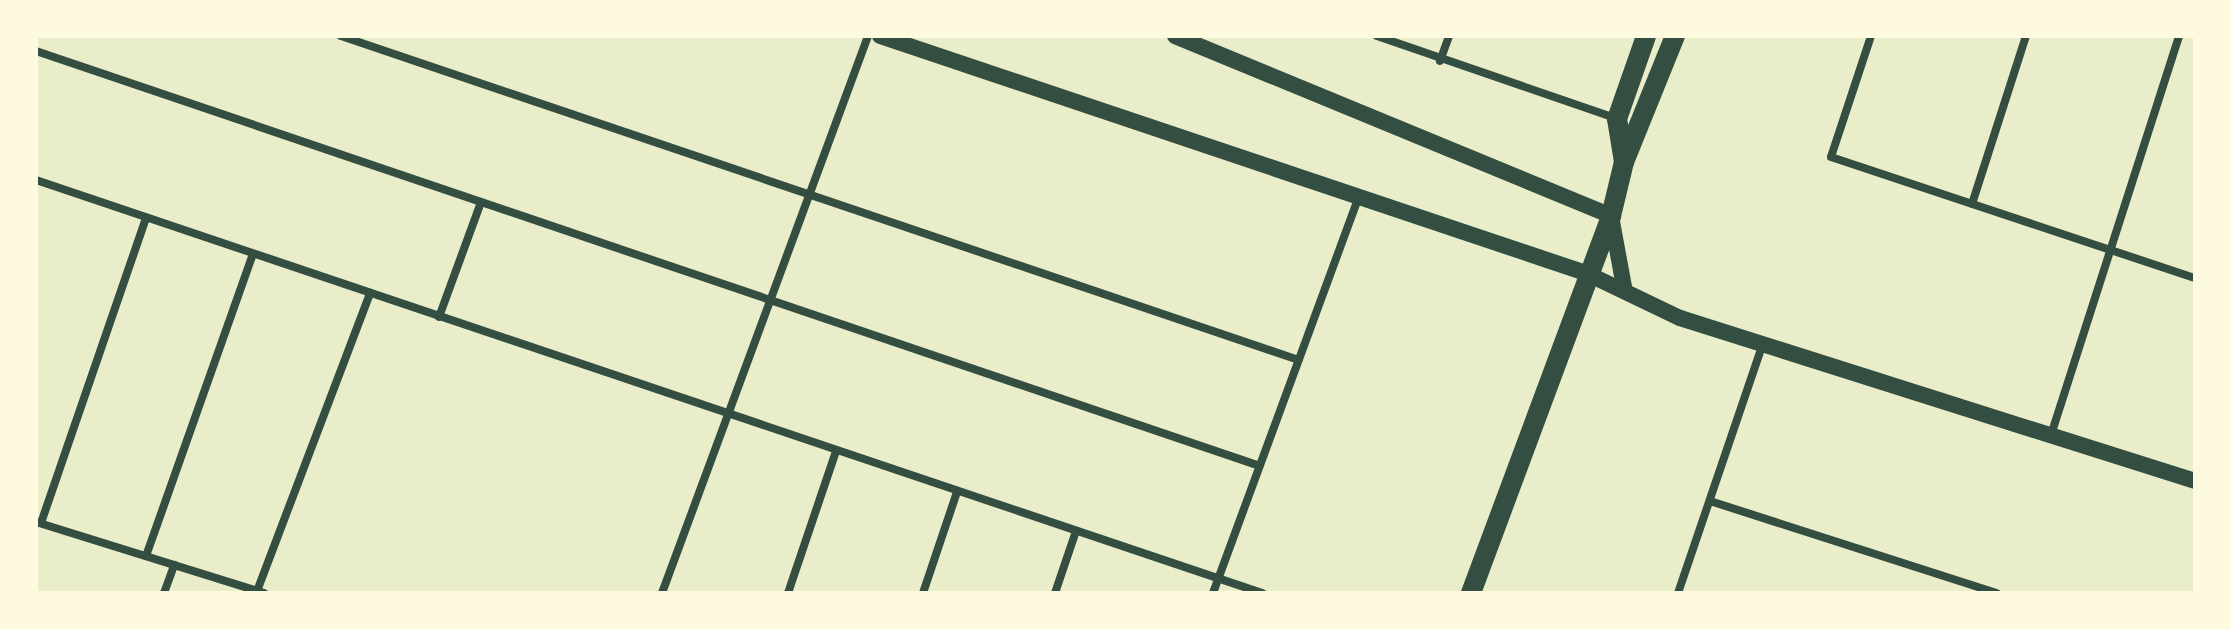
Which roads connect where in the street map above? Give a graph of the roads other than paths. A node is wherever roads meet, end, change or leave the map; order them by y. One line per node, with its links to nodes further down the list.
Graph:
1 (341, 36): 18 (street)
2 (868, 36): 18 (street)
3 (880, 36): 19 (main road)
4 (1175, 36): 22 (main road)
5 (1377, 36): 13 (street)
6 (1449, 36): 13 (street)
7 (1646, 36): 14 (main road)
8 (1675, 36): 15 (main road)
9 (1871, 36): 21 (street)
10 (2026, 36): 21 (street)
11 (2179, 36): 24 (street)
12 (36, 51): 20 (street)
13 (1440, 61): 14 (street)
14 (1617, 119): 15 (street); 16 (main road)
15 (1642, 127): 16 (main road)
16 (1624, 162): 22 (main road)
17 (36, 180): 23 (street)
18 (810, 191): 30 (street); 33 (street)
19 (1358, 198): 26 (main road); 33 (street)
20 (481, 202): 30 (street); 31 (street)
21 (1972, 204): 24 (street)
22 (1611, 216): 26 (main road); 28 (main road)
23 (146, 218): 25 (street); 41 (street)
24 (2112, 250): 27 (street); 35 (street)
25 (253, 254): 29 (street); 43 (street)
26 (1586, 273): 28 (main road); 54 (main road)
27 (2195, 278)
28 (1624, 287): 32 (main road)
29 (370, 293): 31 (street); 46 (street)
30 (771, 300): 34 (street); 37 (street)
31 (439, 317): 34 (street)
32 (1763, 344): 35 (main road); 40 (street)
33 (1299, 360): 37 (street)
34 (728, 415): 36 (street); 48 (street)
35 (2051, 436): 38 (main road)
36 (836, 451): 39 (street); 49 (street)
37 (1260, 466): 45 (street)
38 (2195, 481)
39 (957, 492): 42 (street); 50 (street)
40 (1710, 501): 55 (street); 56 (street)
41 (39, 523): 43 (street)
42 (1076, 531): 45 (street); 51 (street)
43 (146, 556): 44 (street)
44 (174, 565): 46 (street); 47 (street)
45 (1218, 579): 52 (street); 53 (street)
46 (261, 592)
47 (164, 593)
48 (662, 593)
49 (788, 593)
50 (923, 593)
51 (1055, 593)
52 (1213, 593)
53 (1262, 593)
54 (1471, 593)
55 (1678, 593)
56 (1997, 593)

